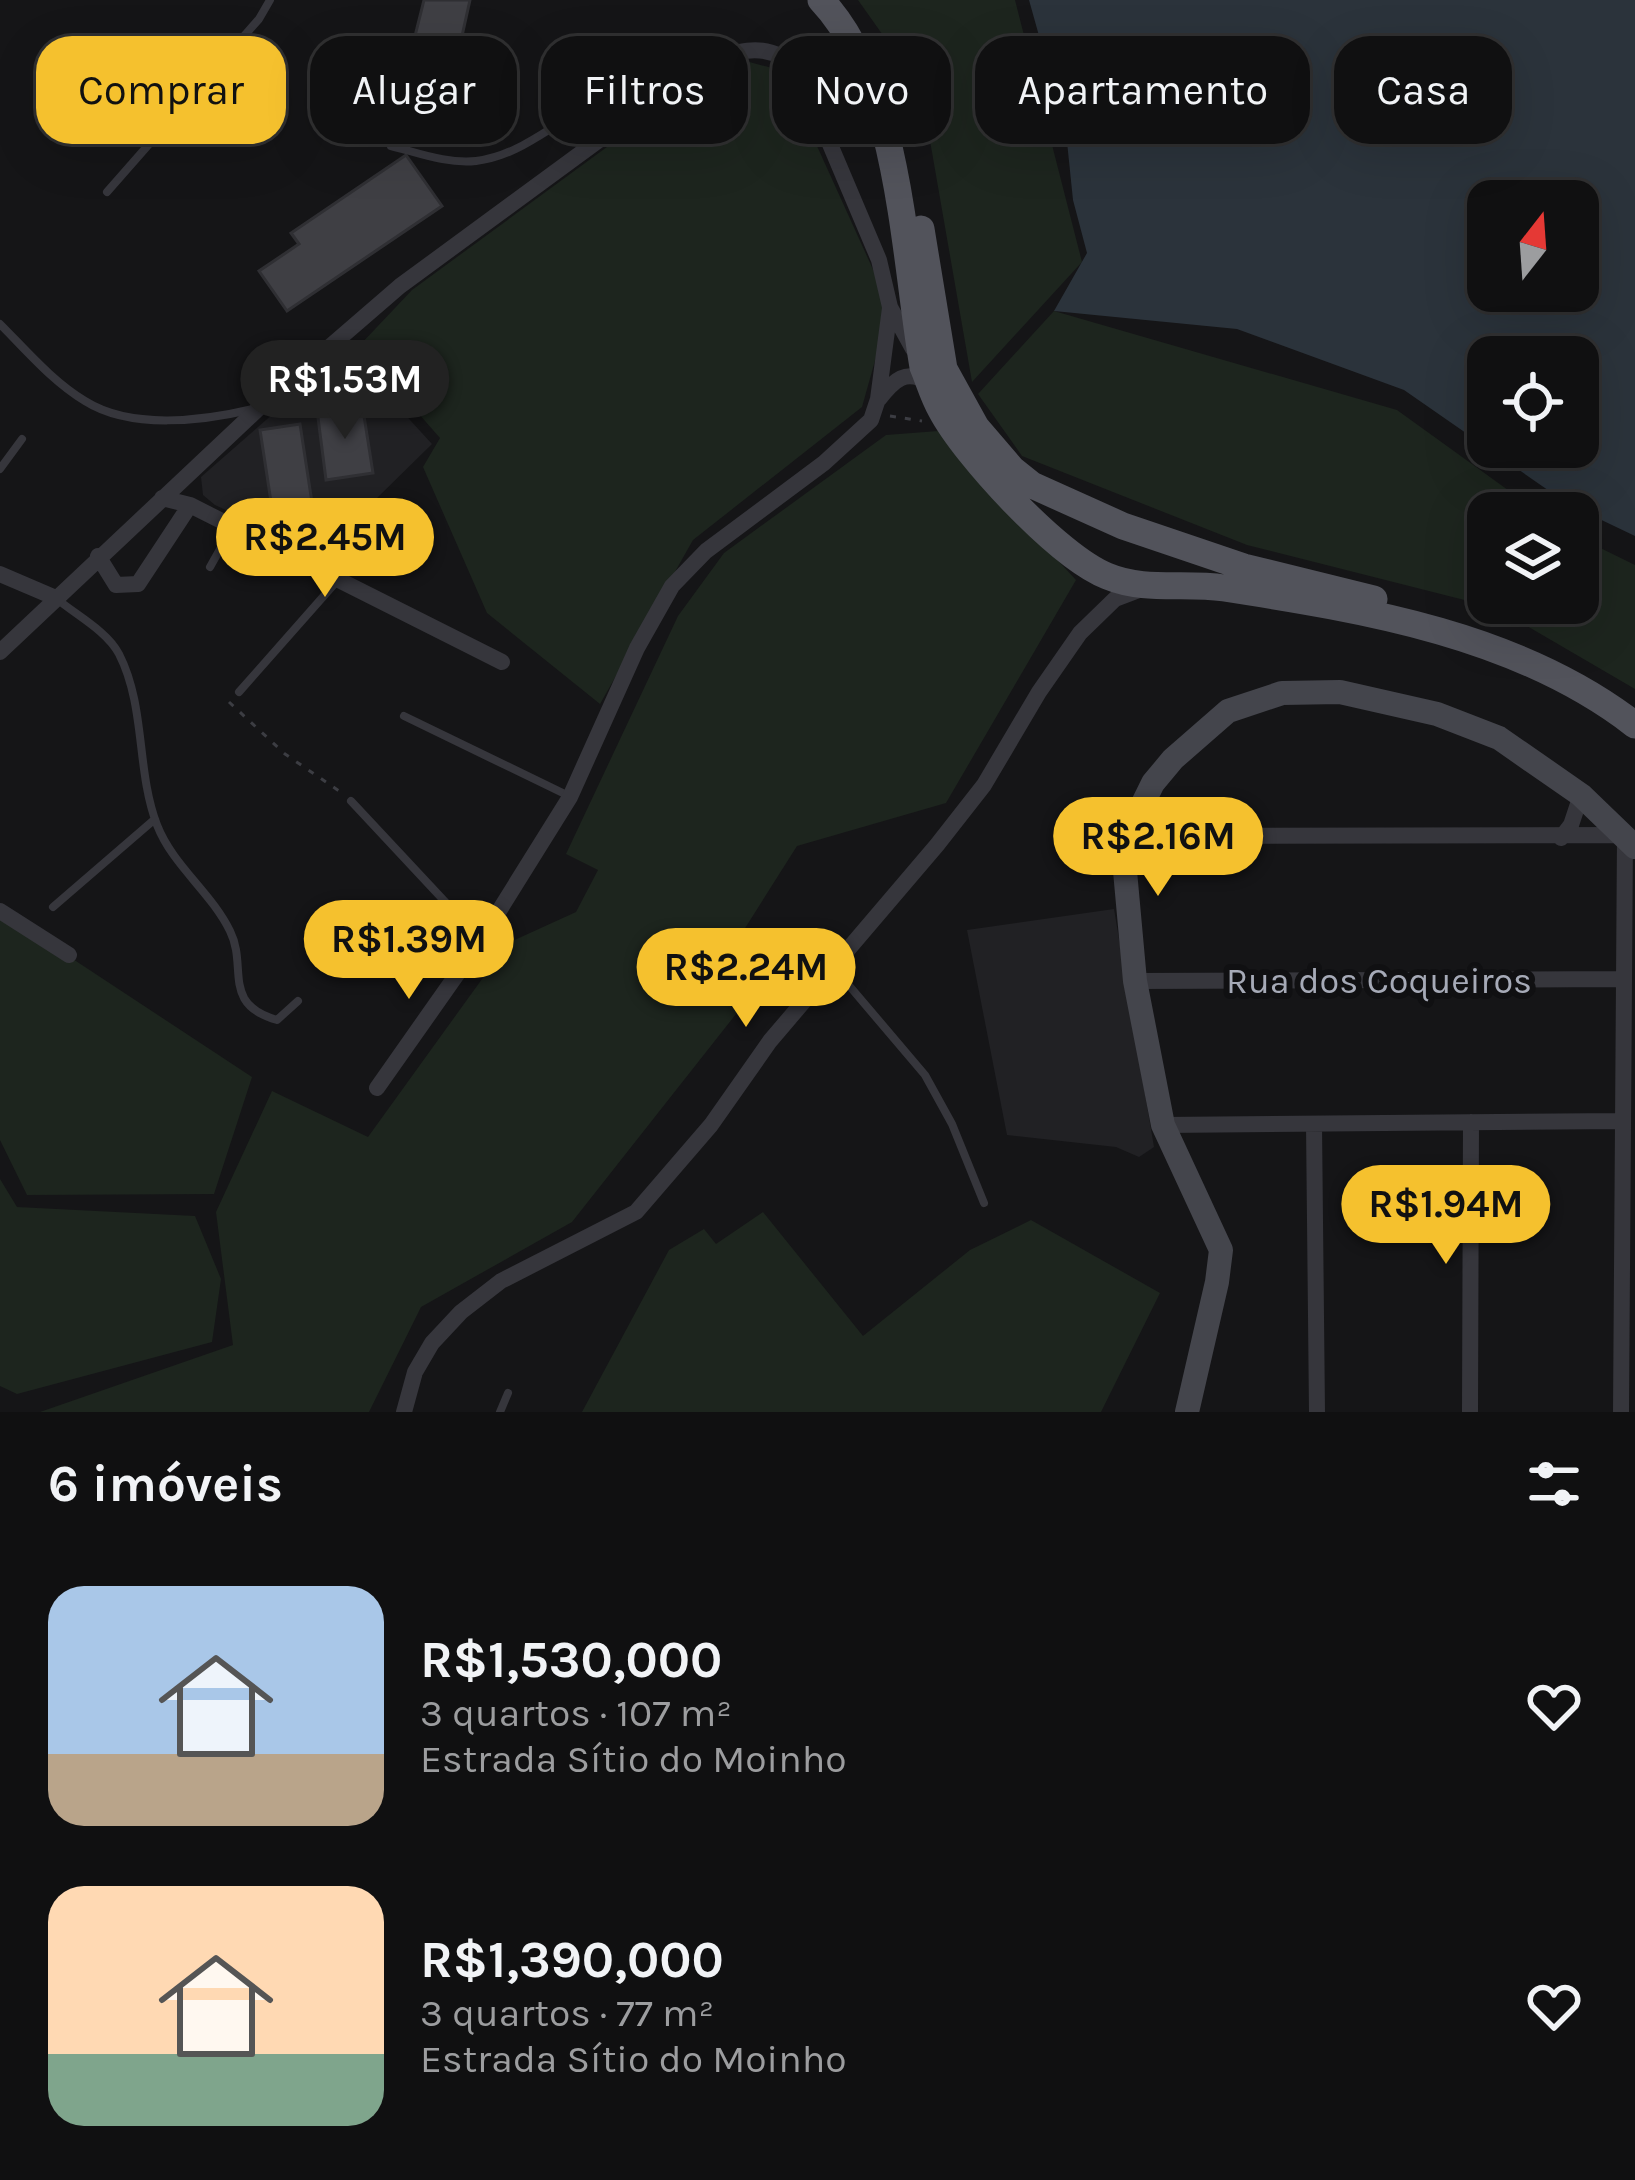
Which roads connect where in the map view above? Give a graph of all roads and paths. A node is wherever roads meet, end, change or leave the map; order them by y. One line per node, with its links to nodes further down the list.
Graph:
1 (270, 0): 8 (lane)
2 (820, 0): 9 (main road)
3 (845, 0): 11 (main road)
4 (748, 51): 9 (street)
5 (541, 134): 7 (lane)
6 (593, 144): 14 (street)
7 (392, 146)
8 (107, 192)
9 (900, 299): 11 (main road); 12 (main road); 13 (street)
10 (0, 325): 14 (lane)
11 (938, 341): 21 (main road)
12 (926, 375): 13 (street); 26 (main road)
13 (878, 399): 15 (street)
14 (260, 407): 19 (street)
15 (871, 420): 16 (path); 39 (street)
16 (928, 424)
17 (22, 439): 18 (lane)
18 (0, 469)
19 (162, 498): 20 (street); 24 (street)
20 (190, 506): 22 (street); 24 (street)
21 (1117, 524): 23 (main road); 26 (main road)
22 (233, 526): 25 (lane); 28 (street)
23 (1160, 539): 29 (main road); 35 (main road)
24 (98, 556): 30 (street)
25 (210, 567)
26 (1092, 568): 29 (main road); 31 (street)
27 (0, 574): 30 (street)
28 (339, 578): 33 (street); 34 (lane)
29 (1148, 587): 31 (street); 37 (main road)
30 (56, 598): 32 (street); 41 (lane)
31 (1095, 615): 49 (street)
32 (0, 652)
33 (502, 662)
34 (238, 692): 40 (path)
35 (1635, 703)
36 (404, 716): 39 (lane)
37 (1635, 725)
38 (1581, 795): 42 (street); 43 (street); 44 (street)
39 (571, 797): 45 (street)
40 (351, 801): 45 (lane)
41 (155, 819): 46 (lane); 52 (lane)
42 (1127, 836): 43 (street); 51 (street)
43 (1562, 838): 44 (street)
44 (1627, 840): 50 (street)
45 (504, 903): 53 (street)
46 (53, 907)
47 (0, 911): 48 (street)
48 (70, 955)
49 (835, 969): 58 (lane); 60 (street)
50 (1622, 980): 51 (street, Rua dos Coqueiros); 54 (street)
51 (1135, 981): 57 (street)
52 (298, 1001)
53 (377, 1088)
54 (1622, 1120): 55 (street); 65 (street)
55 (1471, 1122): 56 (street); 64 (street)
56 (1315, 1124): 57 (street); 63 (street)
57 (1163, 1125): 62 (street)
58 (984, 1203)
59 (508, 1393): 61 (lane)
60 (404, 1412)
61 (500, 1412)
62 (1186, 1412)
63 (1317, 1412)
64 (1470, 1412)
65 (1621, 1412)

